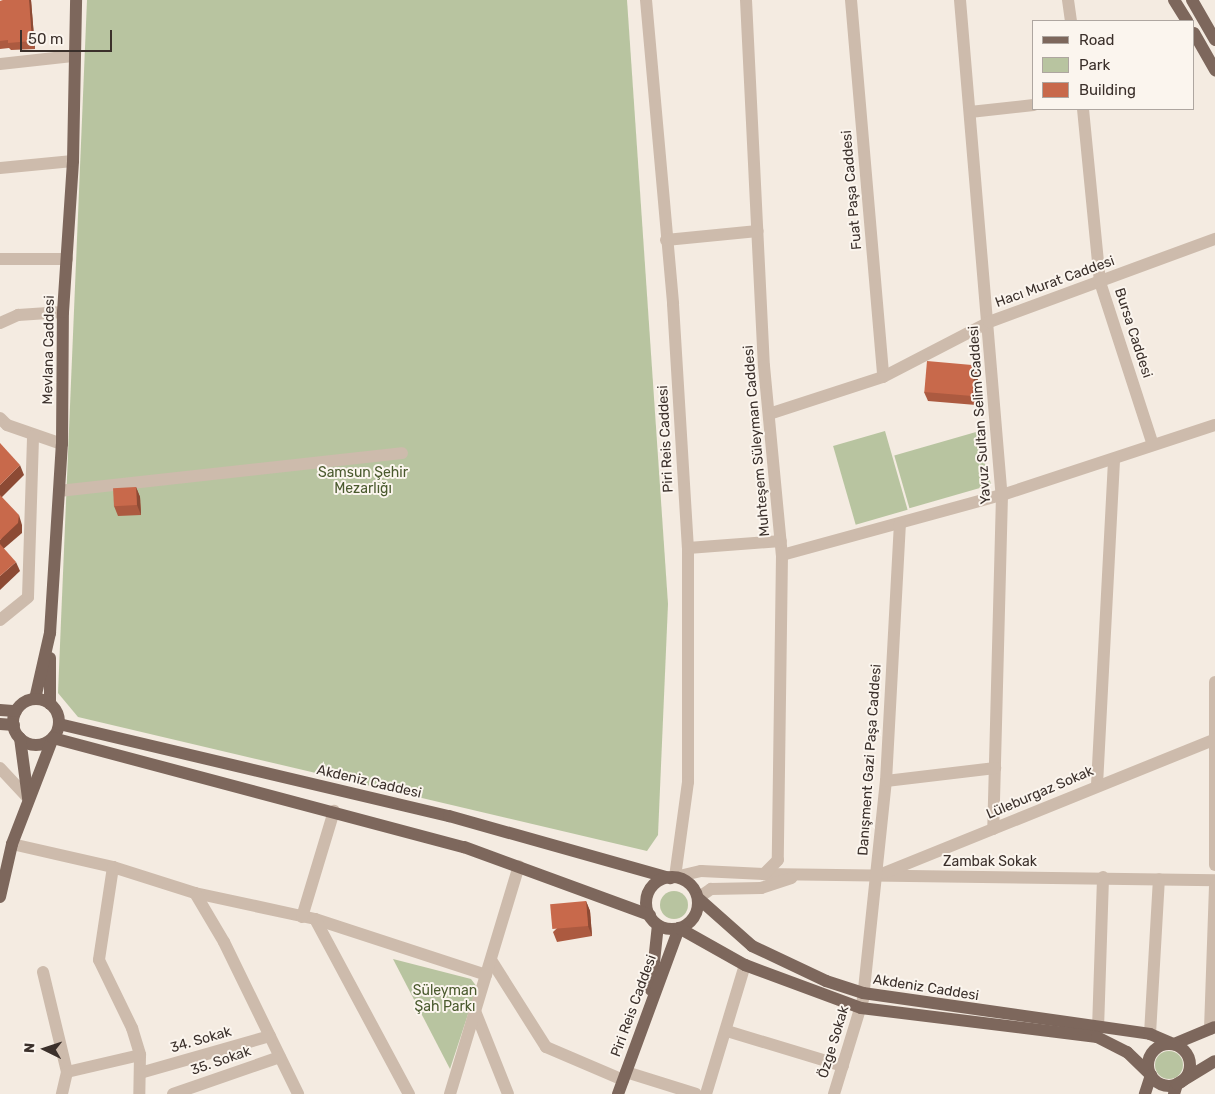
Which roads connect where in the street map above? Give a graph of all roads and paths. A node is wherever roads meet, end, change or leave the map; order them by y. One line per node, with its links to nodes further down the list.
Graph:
1 (76, 0): 13 (main road, Mevlana Caddesi)
2 (646, 0): 23 (street, Piri Reis Caddesi)
3 (746, 0): 21 (street, Muhteşem Süleyman Caddesi)
4 (851, 0): 30 (street, Fuat Paşa Caddesi)
5 (960, 0): 18 (street, Yavuz Sultan Selim Caddesi)
6 (1068, 0): 9 (street)
7 (1174, 0): 10 (main road)
8 (1192, 0): 12 (main road)
9 (1071, 20)
10 (1186, 20)
11 (1195, 35): 15 (main road)
12 (1215, 39)
13 (73, 56): 14 (street); 19 (main road, Mevlana Caddesi)
14 (0, 64)
15 (1215, 70)
16 (1032, 105): 18 (street)
17 (1083, 110): 26 (street, Bursa Caddesi)
18 (970, 112): 28 (street, Yavuz Sultan Selim Caddesi)
19 (73, 161): 20 (street); 25 (main road, Mevlana Caddesi)
20 (0, 168)
21 (758, 231): 23 (street); 31 (street, Muhteşem Süleyman Caddesi)
22 (1215, 239): 26 (street, Hacı Murat Caddesi)
23 (666, 240): 43 (street, Piri Reis Caddesi)
24 (0, 259): 25 (street)
25 (67, 259): 27 (main road, Mevlana Caddesi)
26 (1100, 282): 28 (street, Hacı Murat Caddesi); 36 (street, Bursa Caddesi)
27 (63, 312): 29 (street); 35 (main road, Mevlana Caddesi)
28 (989, 322): 30 (street, Hacı Murat Caddesi); 40 (street, Yavuz Sultan Selim Caddesi)
29 (0, 323)
30 (883, 377): 31 (street, Hacı Murat Caddesi)
31 (769, 414): 42 (street, Muhteşem Süleyman Caddesi)
32 (0, 418): 34 (street)
33 (1215, 425): 36 (street)
34 (33, 436): 35 (street); 45 (street)
35 (62, 444): 39 (main road, Mevlana Caddesi)
36 (1153, 445): 38 (street)
37 (402, 453): 39 (street)
38 (1114, 459): 40 (street); 61 (street)
39 (59, 491): 46 (main road, Mevlana Caddesi)
40 (1002, 495): 41 (street); 59 (street, Yavuz Sultan Selim Caddesi)
41 (900, 523): 44 (street); 60 (street, Danışment Gazi Paşa Caddesi)
42 (781, 541): 43 (street); 44 (street, Muhteşem Süleyman Caddesi)
43 (688, 548): 73 (street, Piri Reis Caddesi)
44 (782, 555): 69 (street, Muhteşem Süleyman Caddesi)
45 (0, 620)
46 (50, 633): 48 (main road, Mevlana Caddesi); 49 (main road)
47 (1215, 682): 57 (street)
48 (35, 699): 49 (main road); 51 (main road)
49 (50, 704): 53 (main road)
50 (0, 710): 51 (main road)
51 (16, 711): 54 (main road)
52 (0, 724): 54 (main road)
53 (59, 724): 56 (main road); 73 (main road, Akdeniz Caddesi)
54 (14, 725): 55 (main road)
55 (20, 738): 56 (main road); 62 (main road)
56 (53, 738): 62 (main road); 63 (main road)
57 (1214, 739): 61 (street, Lüleburgaz Sokak); 66 (street)
58 (0, 768): 62 (street)
59 (995, 768): 60 (street); 64 (street, Yavuz Sultan Selim Caddesi)
60 (886, 781): 71 (street, Danışment Gazi Paşa Caddesi)
61 (1097, 785): 64 (street, Lüleburgaz Sokak)
62 (28, 798): 65 (main road)
63 (334, 811): 67 (main road); 80 (street)
64 (993, 830): 71 (street, Lüleburgaz Sokak)
65 (7, 853): 68 (street); 78 (main road)
66 (1215, 864)
67 (519, 866): 82 (main road); 84 (street)
68 (113, 868): 77 (street); 97 (street)
69 (764, 874): 70 (street, Zambak Sokak); 73 (street, Zambak Sokak)
70 (800, 875): 71 (street, Zambak Sokak); 79 (street)
71 (876, 876): 72 (street, Zambak Sokak); 88 (street, Danışment Gazi Paşa Caddesi)
72 (1103, 877): 74 (street, Zambak Sokak); 91 (street)
73 (673, 878): 79 (main road); 82 (main road)
74 (1159, 879): 75 (street, Zambak Sokak); 94 (street)
75 (1215, 880)
76 (1215, 887): 92 (street)
77 (195, 893): 80 (street); 95 (street)
78 (0, 897)
79 (698, 898): 83 (main road); 88 (main road, Akdeniz Caddesi)
80 (302, 917): 81 (street)
81 (315, 919): 87 (street); 110 (street)
82 (654, 920): 83 (main road); 89 (main road)
83 (679, 928): 85 (main road, Akdeniz Caddesi); 89 (main road, Piri Reis Caddesi)
84 (491, 960): 87 (street); 104 (street)
85 (745, 965): 88 (main road, Akdeniz Caddesi); 93 (street)
86 (43, 972): 101 (street)
87 (486, 975): 90 (street)
88 (862, 1000): 91 (main road, Akdeniz Caddesi); 100 (street, Özge Sokak); 103 (main road, Akdeniz Caddesi)
89 (650, 1008): 104 (main road, Piri Reis Caddesi)
90 (475, 1011): 111 (street); 112 (street)
91 (1098, 1028): 94 (main road, Akdeniz Caddesi)
92 (1213, 1028): 96 (main road)
93 (727, 1031): 100 (street); 115 (street)
94 (1150, 1034): 96 (main road, Akdeniz Caddesi)
95 (270, 1036): 98 (street); 102 (street, 34. Sokak)
96 (1174, 1044): 103 (main road); 105 (main road)
97 (140, 1055): 101 (street); 102 (street)
98 (280, 1057): 108 (street, 35. Sokak); 109 (street)
99 (1215, 1062): 105 (main road)
100 (843, 1066): 116 (street, Özge Sokak)
101 (67, 1072): 106 (street)
102 (140, 1073): 107 (street)
103 (1151, 1075): 105 (main road); 117 (main road)
104 (624, 1076): 113 (main road, Piri Reis Caddesi); 114 (street)
105 (1176, 1089)
106 (62, 1094)
107 (140, 1094)
108 (173, 1094)
109 (298, 1094)
110 (409, 1094)
111 (450, 1094)
112 (508, 1094)
113 (618, 1094)
114 (696, 1094)
115 (706, 1094)
116 (834, 1094)
117 (1145, 1094)

